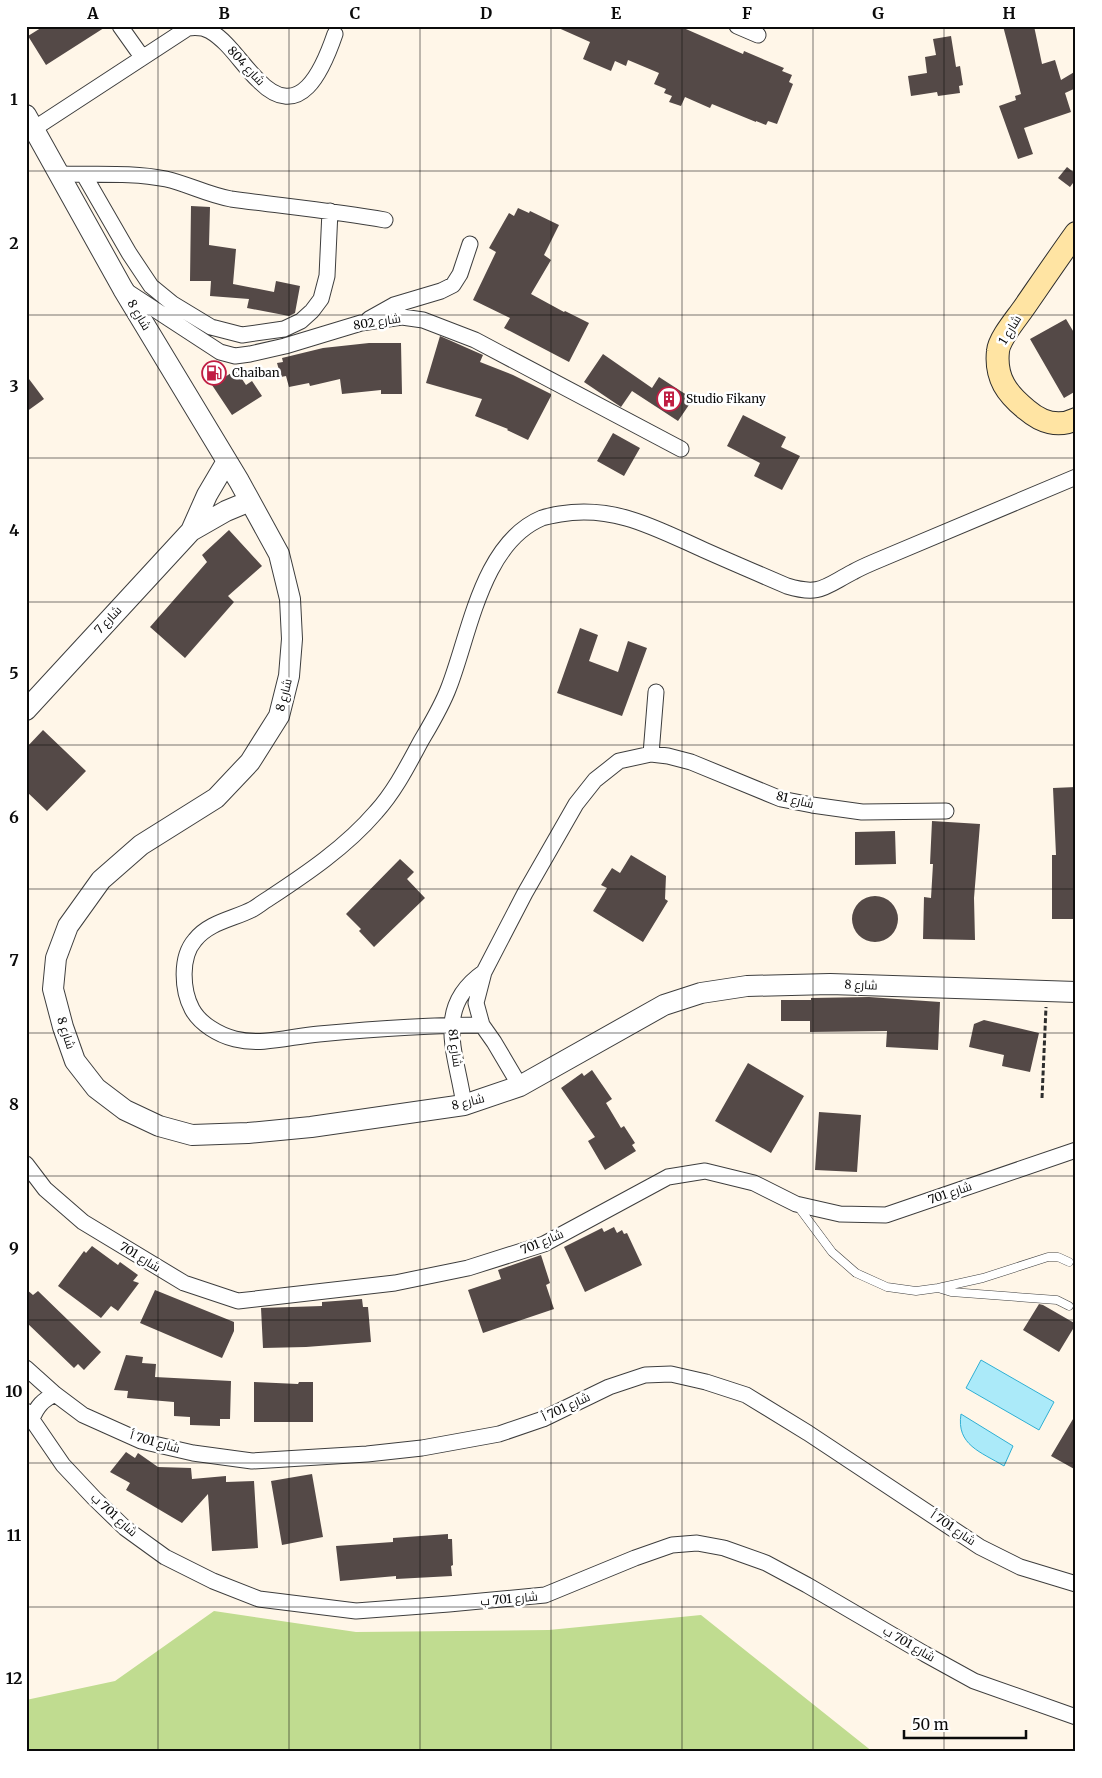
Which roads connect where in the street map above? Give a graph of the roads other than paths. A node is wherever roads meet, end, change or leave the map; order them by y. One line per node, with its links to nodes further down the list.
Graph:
1 (120, 26): 5 (street)
2 (737, 26): 4 (street)
3 (335, 34): 5 (street, شارع 804)
4 (758, 35)
5 (142, 57): 6 (street, شارع 804)
6 (30, 122): 7 (street, شارع 8)
7 (60, 174): 8 (street); 13 (street, شارع 8)
8 (84, 174): 9 (street); 9 (street)
9 (330, 211): 10 (street)
10 (385, 220)
11 (1076, 233): 15 (main road, شارع 1)
12 (470, 244): 14 (street)
13 (123, 290): 14 (street, شارع 802); 17 (street, شارع 8)
14 (361, 323): 16 (street, شارع 802)
15 (1076, 419)
16 (681, 449)
17 (227, 461): 19 (street, شارع 8); 20 (street)
18 (1076, 477): 27 (street)
19 (250, 501): 20 (street); 30 (street, شارع 8)
20 (190, 531): 22 (street, شارع 7)
21 (656, 692): 23 (street)
22 (26, 710)
23 (651, 754): 24 (street, شارع 81); 25 (street, شارع 81)
24 (946, 811)
25 (484, 972): 27 (street, شارع 81); 28 (street, شارع 81)
26 (1076, 992): 29 (street, شارع 8)
27 (451, 1025): 28 (street); 30 (street, شارع 81)
28 (482, 1026): 29 (street, شارع 81)
29 (520, 1086): 30 (street, شارع 8)
30 (464, 1105)
31 (1076, 1150): 33 (street, شارع 701)
32 (26, 1164): 33 (street, شارع 701)
33 (796, 1204): 35 (lane)
34 (1069, 1262): 35 (lane)
35 (938, 1288): 36 (lane)
36 (1068, 1306)
37 (26, 1368): 38 (street, شارع 701 أ)
38 (55, 1394): 39 (street); 40 (street, شارع 701 أ)
39 (29, 1415): 41 (street, شارع 701 ب)
40 (1076, 1584)
41 (1076, 1717)

